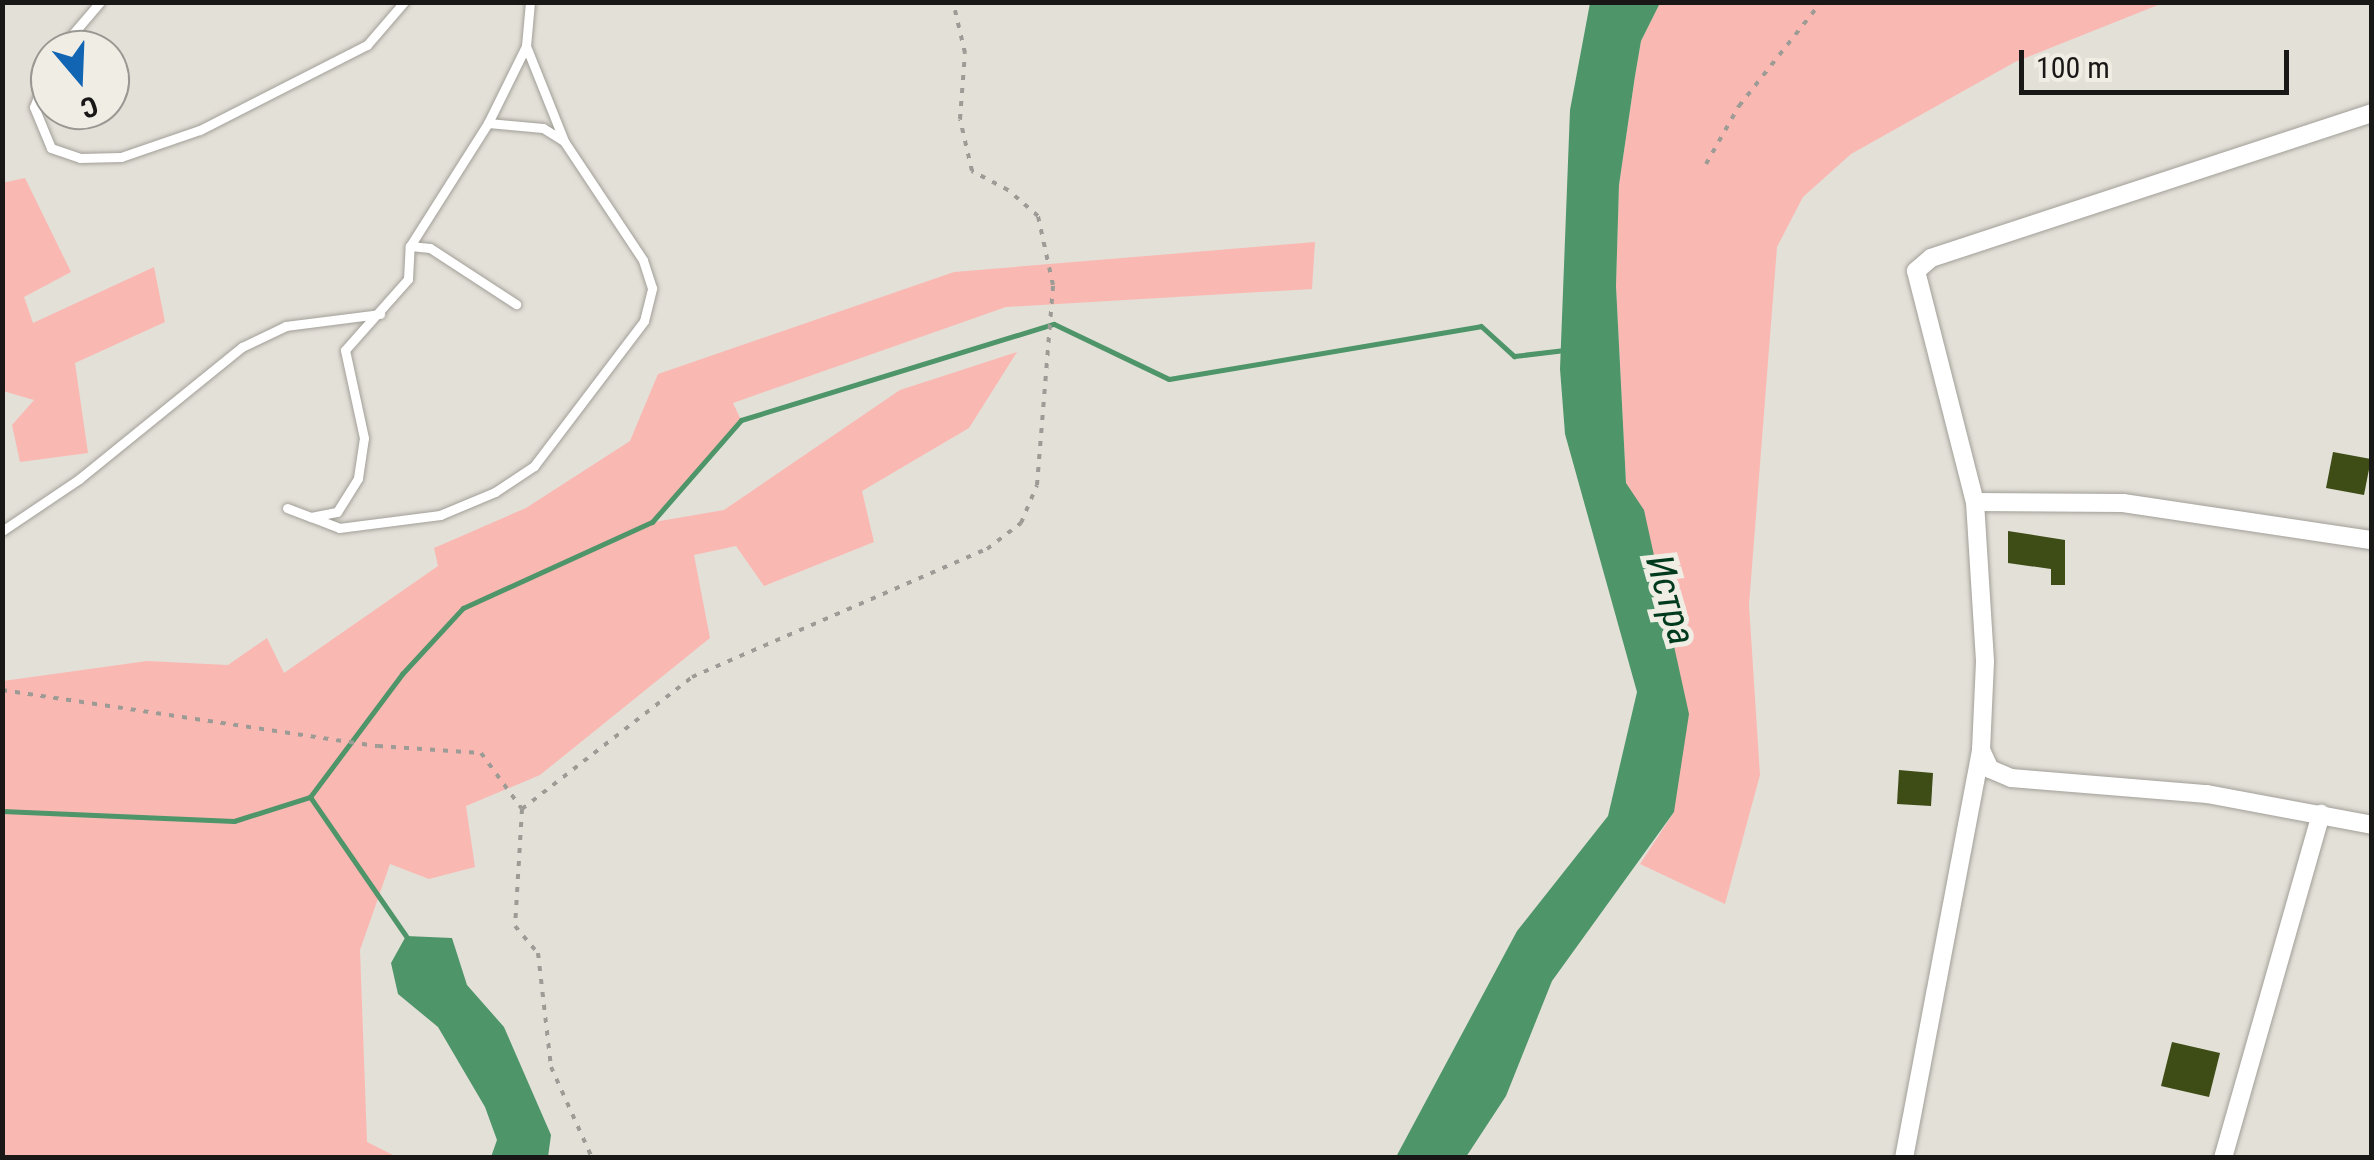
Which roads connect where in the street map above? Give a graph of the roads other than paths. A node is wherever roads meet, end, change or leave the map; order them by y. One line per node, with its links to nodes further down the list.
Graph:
1 (100, 2): 4 (lane)
2 (404, 2): 8 (lane)
3 (530, 2): 5 (lane)
4 (76, 30)
5 (526, 46): 7 (lane); 9 (lane)
6 (2372, 114): 13 (street)
7 (488, 123): 9 (lane); 10 (lane)
8 (44, 130)
9 (564, 141): 15 (lane)
10 (410, 246): 11 (lane); 12 (lane)
11 (516, 304)
12 (383, 314): 15 (lane); 16 (lane)
13 (1975, 502): 17 (street); 18 (street)
14 (287, 508): 15 (lane)
15 (311, 517)
16 (2, 531)
17 (2372, 540)
18 (1981, 750): 19 (street); 21 (street)
19 (2321, 814): 20 (street); 22 (street)
20 (2372, 825)
21 (1904, 1158)
22 (2223, 1158)

